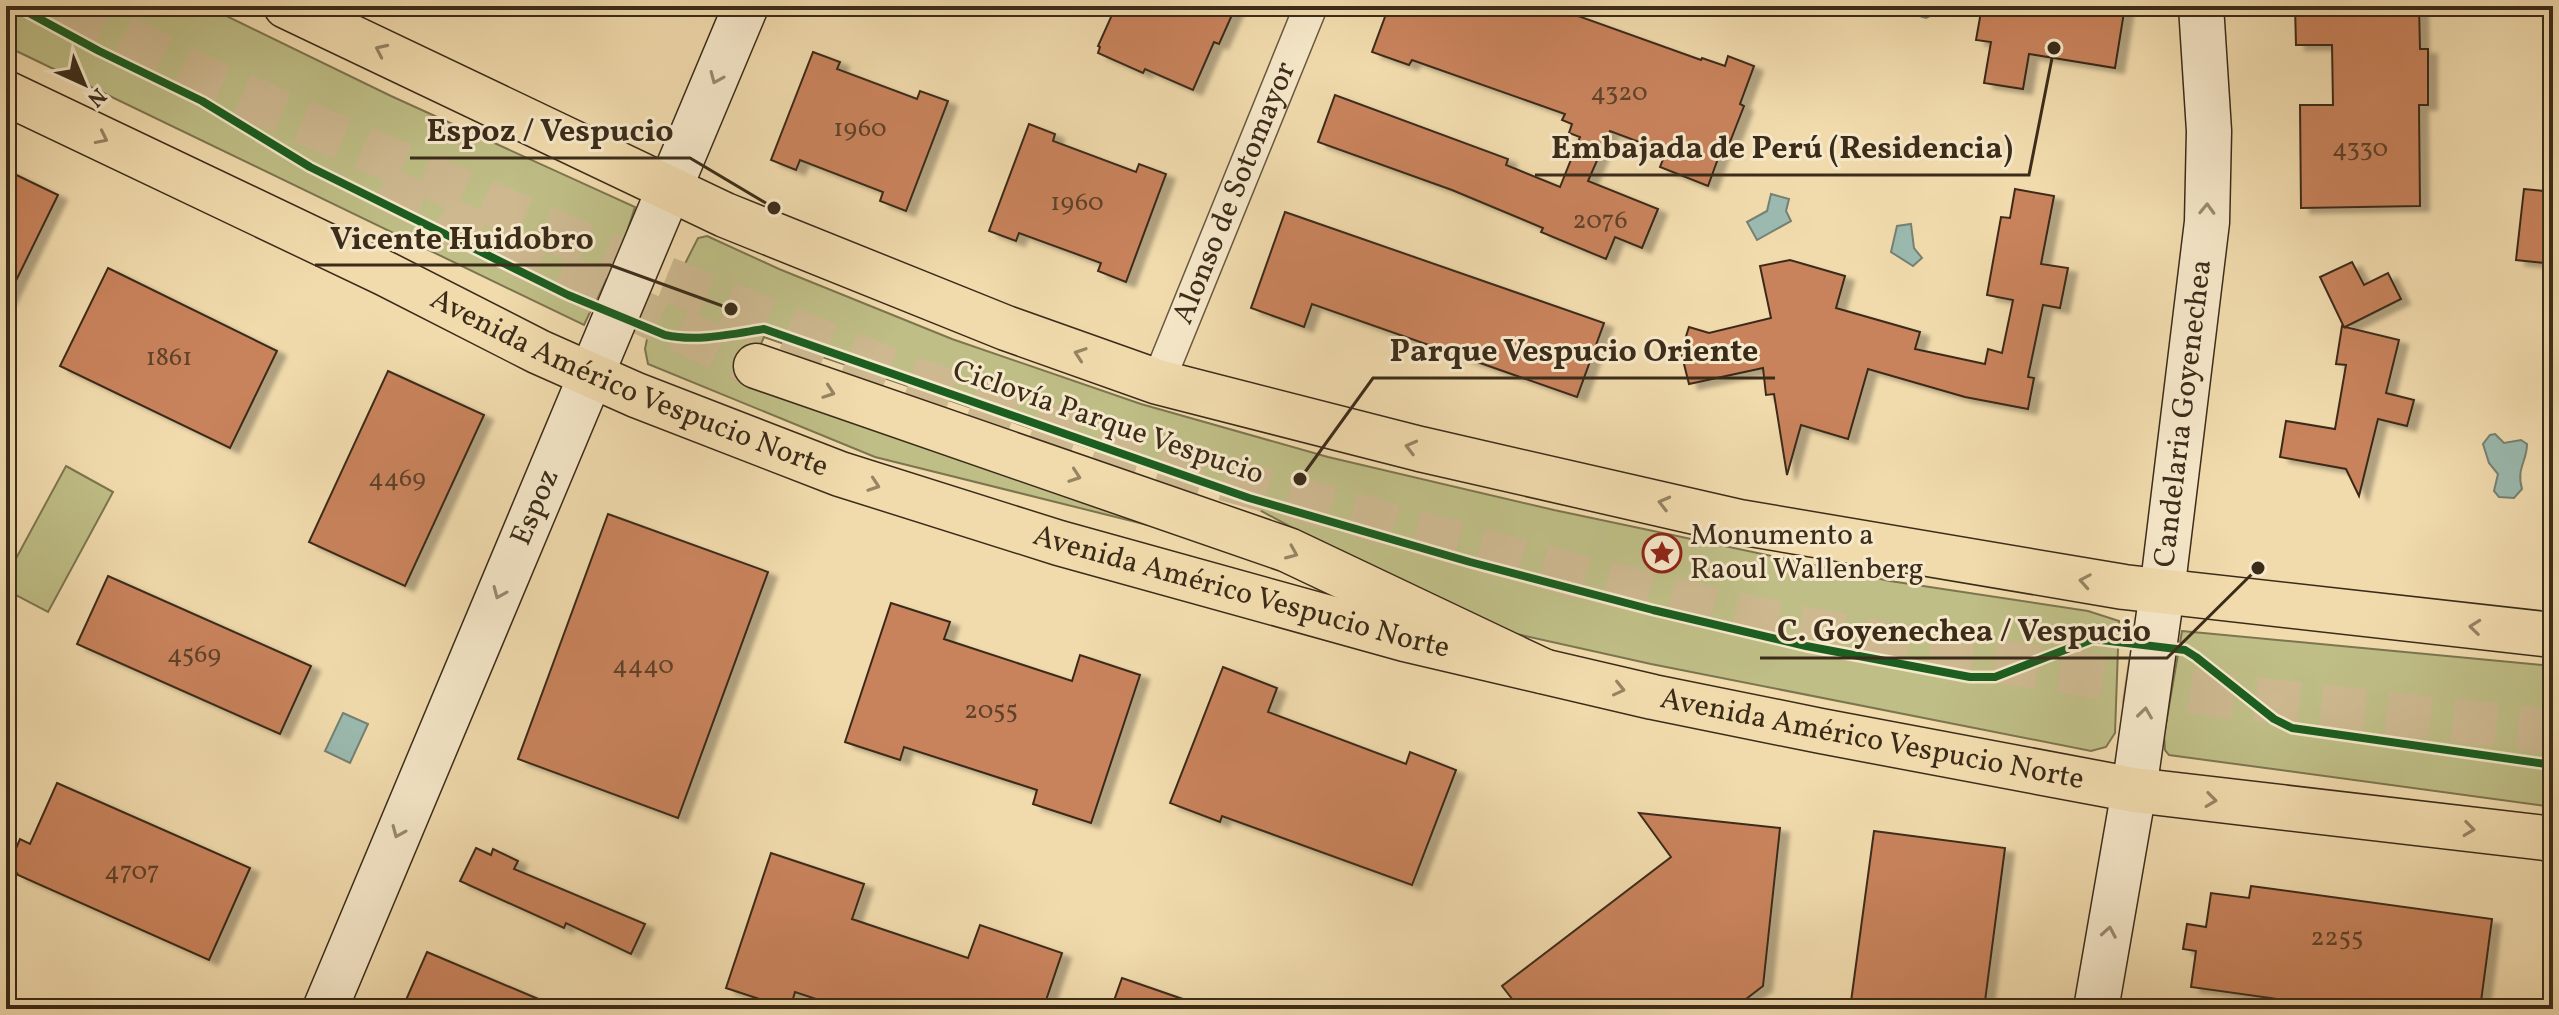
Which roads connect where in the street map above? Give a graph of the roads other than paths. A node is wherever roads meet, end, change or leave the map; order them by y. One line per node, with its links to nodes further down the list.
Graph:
1 (286, 6): 6 (main road, one-way to 1)
2 (746, 6): 6 (street, Espoz, one-way to 6)
3 (1311, 6): 9 (street, Alonso de Sotomayor)
4 (2201, 6): 10 (street, Candelaria Goyenechea, one-way to 4)
5 (6, 93): 8 (main road, Avenida Américo Vespucio Norte, one-way to 8)
6 (668, 188): 8 (street, Espoz); 9 (main road, one-way to 6)
7 (756, 366): 12 (main road, one-way to 12)
8 (591, 375): 12 (main road, Avenida Américo Vespucio Norte, one-way to 12); 15 (street, Espoz, one-way to 15)
9 (1158, 382): 10 (main road, one-way to 9)
10 (2162, 592): 11 (main road, one-way to 10); 13 (street, Candelaria Goyenechea, one-way to 10)
11 (2553, 635)
12 (1543, 671): 13 (main road, Avenida Américo Vespucio Norte, one-way to 13)
13 (2134, 790): 14 (main road, Avenida Américo Vespucio Norte, one-way to 14); 16 (street, Candelaria Goyenechea, one-way to 13)
14 (2553, 839)
15 (325, 1009)
16 (2096, 1009)

